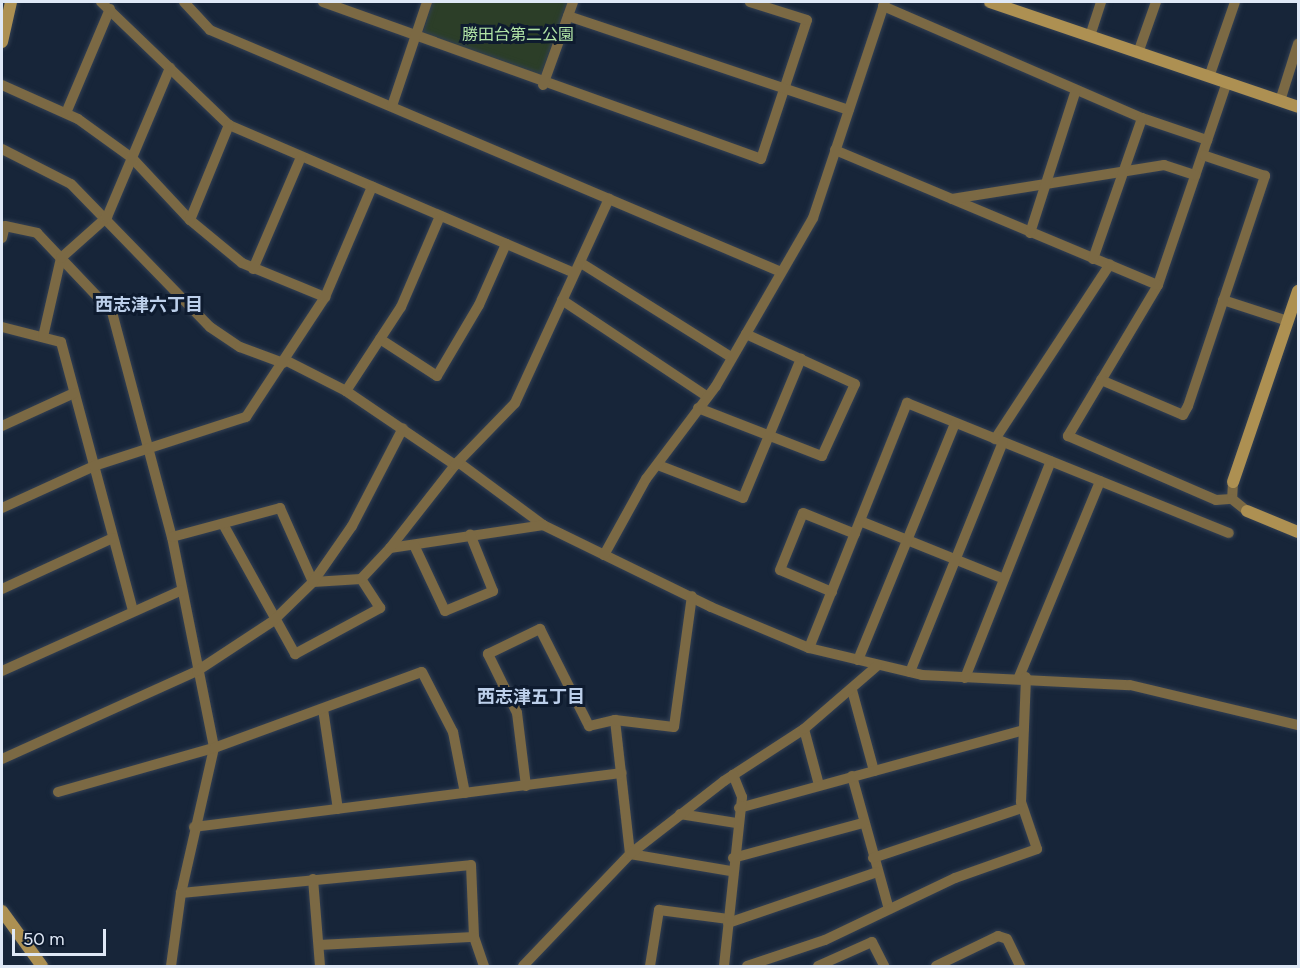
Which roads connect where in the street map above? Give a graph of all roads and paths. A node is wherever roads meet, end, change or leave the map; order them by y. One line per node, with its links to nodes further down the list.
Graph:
1 (11, 2): 16 (street)
2 (184, 2): 27 (street)
3 (323, 2): 15 (street)
4 (427, 2): 15 (street)
5 (573, 2): 13 (street)
6 (750, 2): 24 (street)
7 (990, 2): 14 (street)
8 (1101, 2): 14 (street)
9 (1156, 2): 18 (street)
10 (1235, 2): 20 (street)
11 (884, 4): 25 (street); 29 (street)
12 (105, 5): 19 (street); 30 (street)
13 (568, 16): 23 (street); 24 (street)
14 (1090, 36): 18 (street)
15 (414, 38): 23 (street); 27 (street)
16 (2, 42)
17 (1299, 44): 26 (street)
18 (1138, 53): 20 (street)
19 (170, 68): 32 (street); 38 (street)
20 (1209, 77): 21 (street)
21 (1227, 82): 26 (street); 33 (street)
22 (2, 85): 30 (street)
23 (543, 85): 24 (street)
24 (785, 89): 29 (street)
25 (1076, 90): 31 (street); 41 (street)
26 (1280, 101): 28 (street)
27 (392, 106): 44 (street)
28 (1299, 107)
29 (849, 110): 35 (street)
30 (66, 112): 38 (street)
31 (1142, 118): 33 (street); 39 (street)
32 (229, 125): 37 (street); 47 (street)
33 (1207, 140): 36 (street)
34 (2, 149): 46 (street)
35 (835, 150): 43 (street); 56 (street)
36 (1203, 155): 40 (street); 62 (street)
37 (301, 157): 42 (street); 55 (street)
38 (132, 158): 46 (street); 47 (street)
39 (1125, 169): 40 (street); 41 (street); 52 (street)
40 (1195, 175): 58 (street)
41 (1048, 180): 43 (street); 48 (street)
42 (372, 187): 45 (street); 60 (street)
43 (951, 198): 48 (street)
44 (609, 199): 53 (street); 56 (street)
45 (440, 216): 50 (street); 67 (street)
46 (107, 217): 51 (street); 70 (street)
47 (190, 220): 55 (street)
48 (1030, 233): 52 (street)
49 (2, 238): 51 (street)
50 (506, 244): 57 (street); 67 (street)
51 (61, 258): 66 (street); 81 (street)
52 (1093, 259): 54 (street)
53 (581, 263): 57 (street); 68 (street)
54 (1110, 264): 58 (street); 80 (street)
55 (254, 269): 60 (street)
56 (779, 271): 65 (street)
57 (574, 273): 61 (street)
58 (1158, 285): 71 (street)
59 (1299, 291): 63 (street)
60 (325, 297): 70 (street)
61 (562, 300): 74 (street); 83 (street)
62 (1223, 300): 63 (street); 71 (street)
63 (1291, 324): 87 (street)
64 (2, 327): 66 (street)
65 (746, 334): 68 (street); 69 (street)
66 (44, 337): 73 (street)
67 (380, 339): 72 (street)
68 (731, 357): 74 (street)
69 (801, 359): 79 (street); 79 (street)
70 (284, 361): 72 (street); 81 (street)
71 (1101, 380): 88 (street)
72 (346, 391): 78 (street)
73 (74, 393): 77 (street); 85 (street)
74 (708, 397): 75 (street)
75 (698, 408): 79 (street); 84 (street)
76 (955, 423): 80 (street); 91 (street); 100 (street)
77 (2, 426)
78 (403, 428): 83 (street); 107 (street)
79 (767, 436): 84 (street)
80 (999, 440): 82 (street); 104 (street)
81 (148, 449): 85 (street); 98 (street)
82 (1051, 461): 86 (street); 106 (street)
83 (456, 464): 93 (street); 102 (street)
84 (658, 465): 103 (street)
85 (94, 466): 89 (street); 99 (street)
86 (1100, 481): 95 (street); 120 (street)
87 (1233, 483): 88 (street)
88 (1232, 499): 90 (street)
89 (2, 508)
90 (1247, 511): 94 (street)
91 (860, 521): 97 (street); 100 (street)
92 (223, 524): 98 (street); 107 (street); 113 (street)
93 (543, 525): 96 (street); 103 (street)
94 (1299, 532)
95 (1229, 533)
96 (470, 534): 101 (street); 101 (street)
97 (855, 534): 110 (street); 110 (street)
98 (172, 537): 109 (street)
99 (113, 538): 108 (street); 112 (street)
100 (907, 541): 104 (street); 115 (street)
101 (414, 545): 102 (street)
102 (390, 548): 105 (street)
103 (604, 555): 111 (street)
104 (955, 560): 106 (street); 119 (street)
105 (361, 579): 107 (street); 113 (street)
106 (1004, 579): 121 (street)
107 (313, 582): 113 (street)
108 (2, 589)
109 (182, 590): 112 (street); 118 (street)
110 (832, 592): 114 (street)
111 (692, 596): 114 (street); 124 (street)
112 (133, 611): 117 (street)
113 (273, 621): 118 (street)
114 (809, 648): 115 (street)
115 (858, 660): 116 (street)
116 (877, 666): 119 (street); 122 (street)
117 (2, 671)
118 (198, 671): 128 (street); 129 (street)
119 (910, 672): 121 (street)
120 (1022, 677): 121 (street); 125 (street); 127 (street)
121 (965, 678)
122 (852, 690): 126 (street); 130 (street)
123 (323, 709): 128 (street); 137 (street); 140 (street)
124 (615, 720): 131 (street); 135 (street)
125 (1299, 725)
126 (804, 729): 132 (street); 134 (street)
127 (1024, 730): 130 (street); 139 (street)
128 (214, 748): 136 (street); 144 (street)
129 (2, 759)
130 (874, 771): 133 (street)
131 (622, 773): 135 (street); 145 (street)
132 (732, 775): 138 (street); 141 (street)
133 (852, 776): 134 (street); 143 (street)
134 (819, 785): 138 (street)
135 (526, 786): 137 (street)
136 (58, 792)
137 (465, 793): 140 (street)
138 (739, 808): 142 (street)
139 (1022, 808): 147 (street); 152 (street)
140 (338, 809): 144 (street)
141 (680, 814): 142 (street); 145 (street)
142 (736, 823): 146 (street)
143 (863, 823): 146 (street); 147 (street)
144 (194, 827): 151 (street)
145 (630, 854): 148 (street); 161 (street)
146 (734, 858): 148 (street)
147 (873, 858): 149 (street)
148 (731, 871): 154 (street)
149 (877, 872): 152 (street); 154 (street)
150 (313, 879): 151 (street); 155 (street); 156 (street)
151 (181, 892): 158 (street)
152 (890, 909): 164 (street)
153 (2, 911): 157 (street)
154 (728, 921): 162 (street); 163 (street)
155 (474, 937): 156 (street); 160 (street)
156 (319, 945): 159 (street)
157 (42, 966)
158 (171, 966)
159 (321, 966)
160 (484, 966)
161 (524, 966)
162 (650, 966)
163 (724, 966)
164 (747, 966)
165 (818, 966): 166 (street)
166 (884, 966)
167 (936, 966): 168 (street)
168 (1020, 966)

